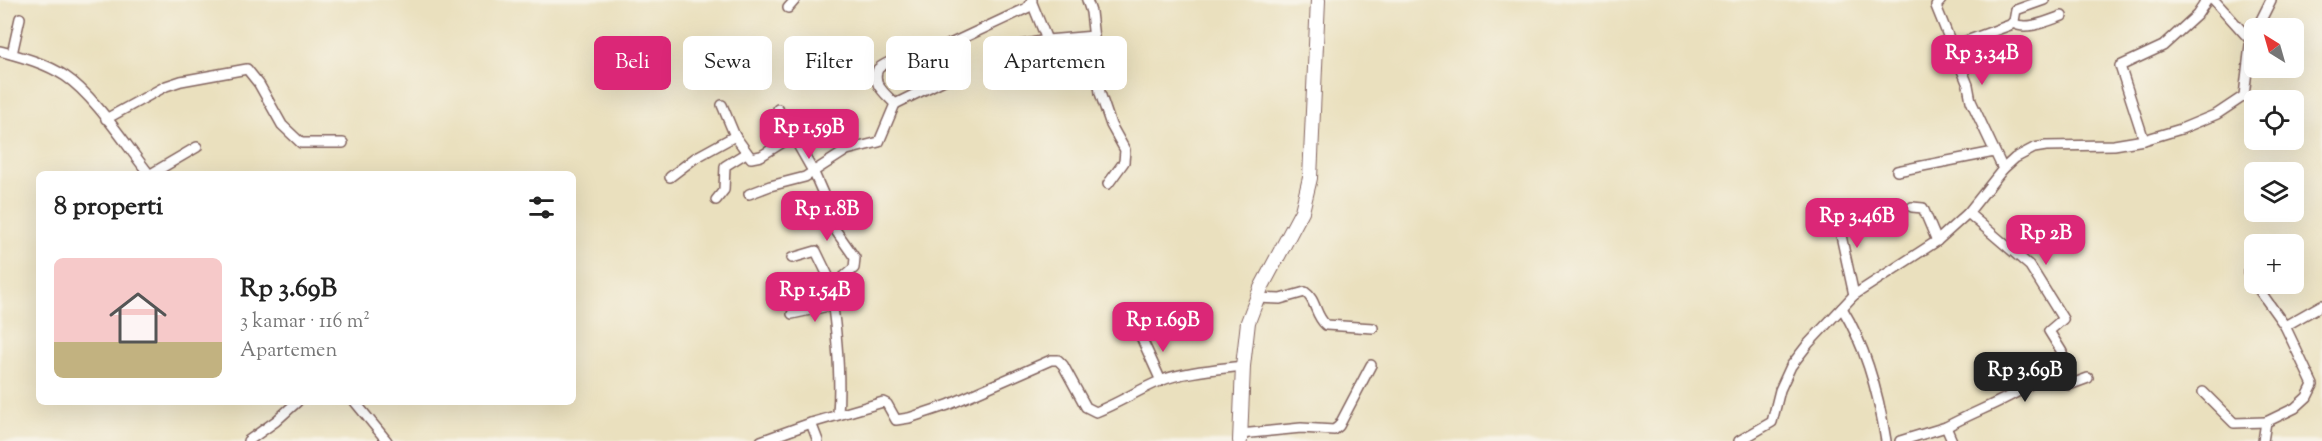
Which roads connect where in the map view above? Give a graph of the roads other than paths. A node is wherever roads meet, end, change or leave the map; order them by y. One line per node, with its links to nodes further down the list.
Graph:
1 (795, 0): 10 (street)
2 (1087, 0): 18 (street)
3 (1318, 0): 54 (main road)
4 (1941, 0): 19 (street)
5 (2044, 0): 14 (street)
6 (2207, 0): 32 (street)
7 (2214, 0): 15 (street)
8 (2271, 0): 13 (street)
9 (1032, 1): 16 (street); 17 (street)
10 (788, 8)
11 (2062, 16): 14 (street)
12 (20, 18): 21 (street)
13 (2262, 18)
14 (2013, 23): 19 (street)
15 (2244, 29)
16 (967, 36)
17 (1045, 36)
18 (1094, 36)
19 (1953, 46): 35 (street)
20 (0, 51): 21 (street)
21 (12, 54): 29 (street)
22 (886, 65): 26 (street)
23 (2247, 78): 32 (street)
24 (924, 90): 26 (street)
25 (1100, 90): 43 (street)
26 (895, 104): 41 (street)
27 (722, 105): 30 (street)
28 (778, 109): 31 (street)
29 (106, 119): 33 (street); 38 (street)
30 (735, 136): 36 (street); 42 (street)
31 (793, 136): 36 (street); 41 (street)
32 (2144, 140): 37 (street)
33 (343, 143)
34 (197, 147): 39 (street)
35 (1994, 152): 37 (street); 40 (street)
36 (746, 153): 45 (street)
37 (2003, 169): 48 (street)
38 (148, 171)
39 (155, 171)
40 (1897, 171)
41 (814, 173): 44 (street); 51 (street)
42 (670, 177)
43 (1108, 184)
44 (749, 194)
45 (716, 200)
46 (1912, 207): 49 (street)
47 (1835, 208): 53 (street)
48 (1968, 213): 49 (street); 62 (street)
49 (1937, 241): 53 (street)
50 (792, 258): 51 (street)
51 (833, 286): 55 (street)
52 (2263, 294): 59 (street)
53 (1854, 295): 57 (street)
54 (1257, 298): 60 (street); 64 (main road)
55 (833, 305): 58 (street); 72 (street)
56 (2322, 305): 59 (street)
57 (1842, 308): 84 (street); 85 (street)
58 (792, 314)
59 (2285, 326): 69 (street)
60 (1373, 328)
61 (1141, 337): 66 (street)
62 (2062, 352)
63 (1371, 365): 76 (street)
64 (1243, 366): 66 (street); 78 (main road)
65 (2088, 378): 75 (street)
66 (1161, 381): 72 (street)
67 (2322, 390): 69 (street)
68 (2202, 392): 73 (street)
69 (2307, 398): 73 (street)
70 (294, 405): 79 (street)
71 (357, 405): 80 (street)
72 (838, 414): 74 (street)
73 (2266, 422): 88 (street)
74 (811, 423): 77 (street); 82 (street)
75 (1946, 427): 86 (street); 87 (street)
76 (1319, 429): 78 (street); 83 (street)
77 (789, 437): 81 (street)
78 (1240, 437)
79 (248, 441)
80 (387, 441)
81 (761, 441)
82 (818, 441)
83 (1319, 441)
84 (1739, 441)
85 (1886, 441)
86 (1900, 441)
87 (1952, 441)
88 (2263, 441)

